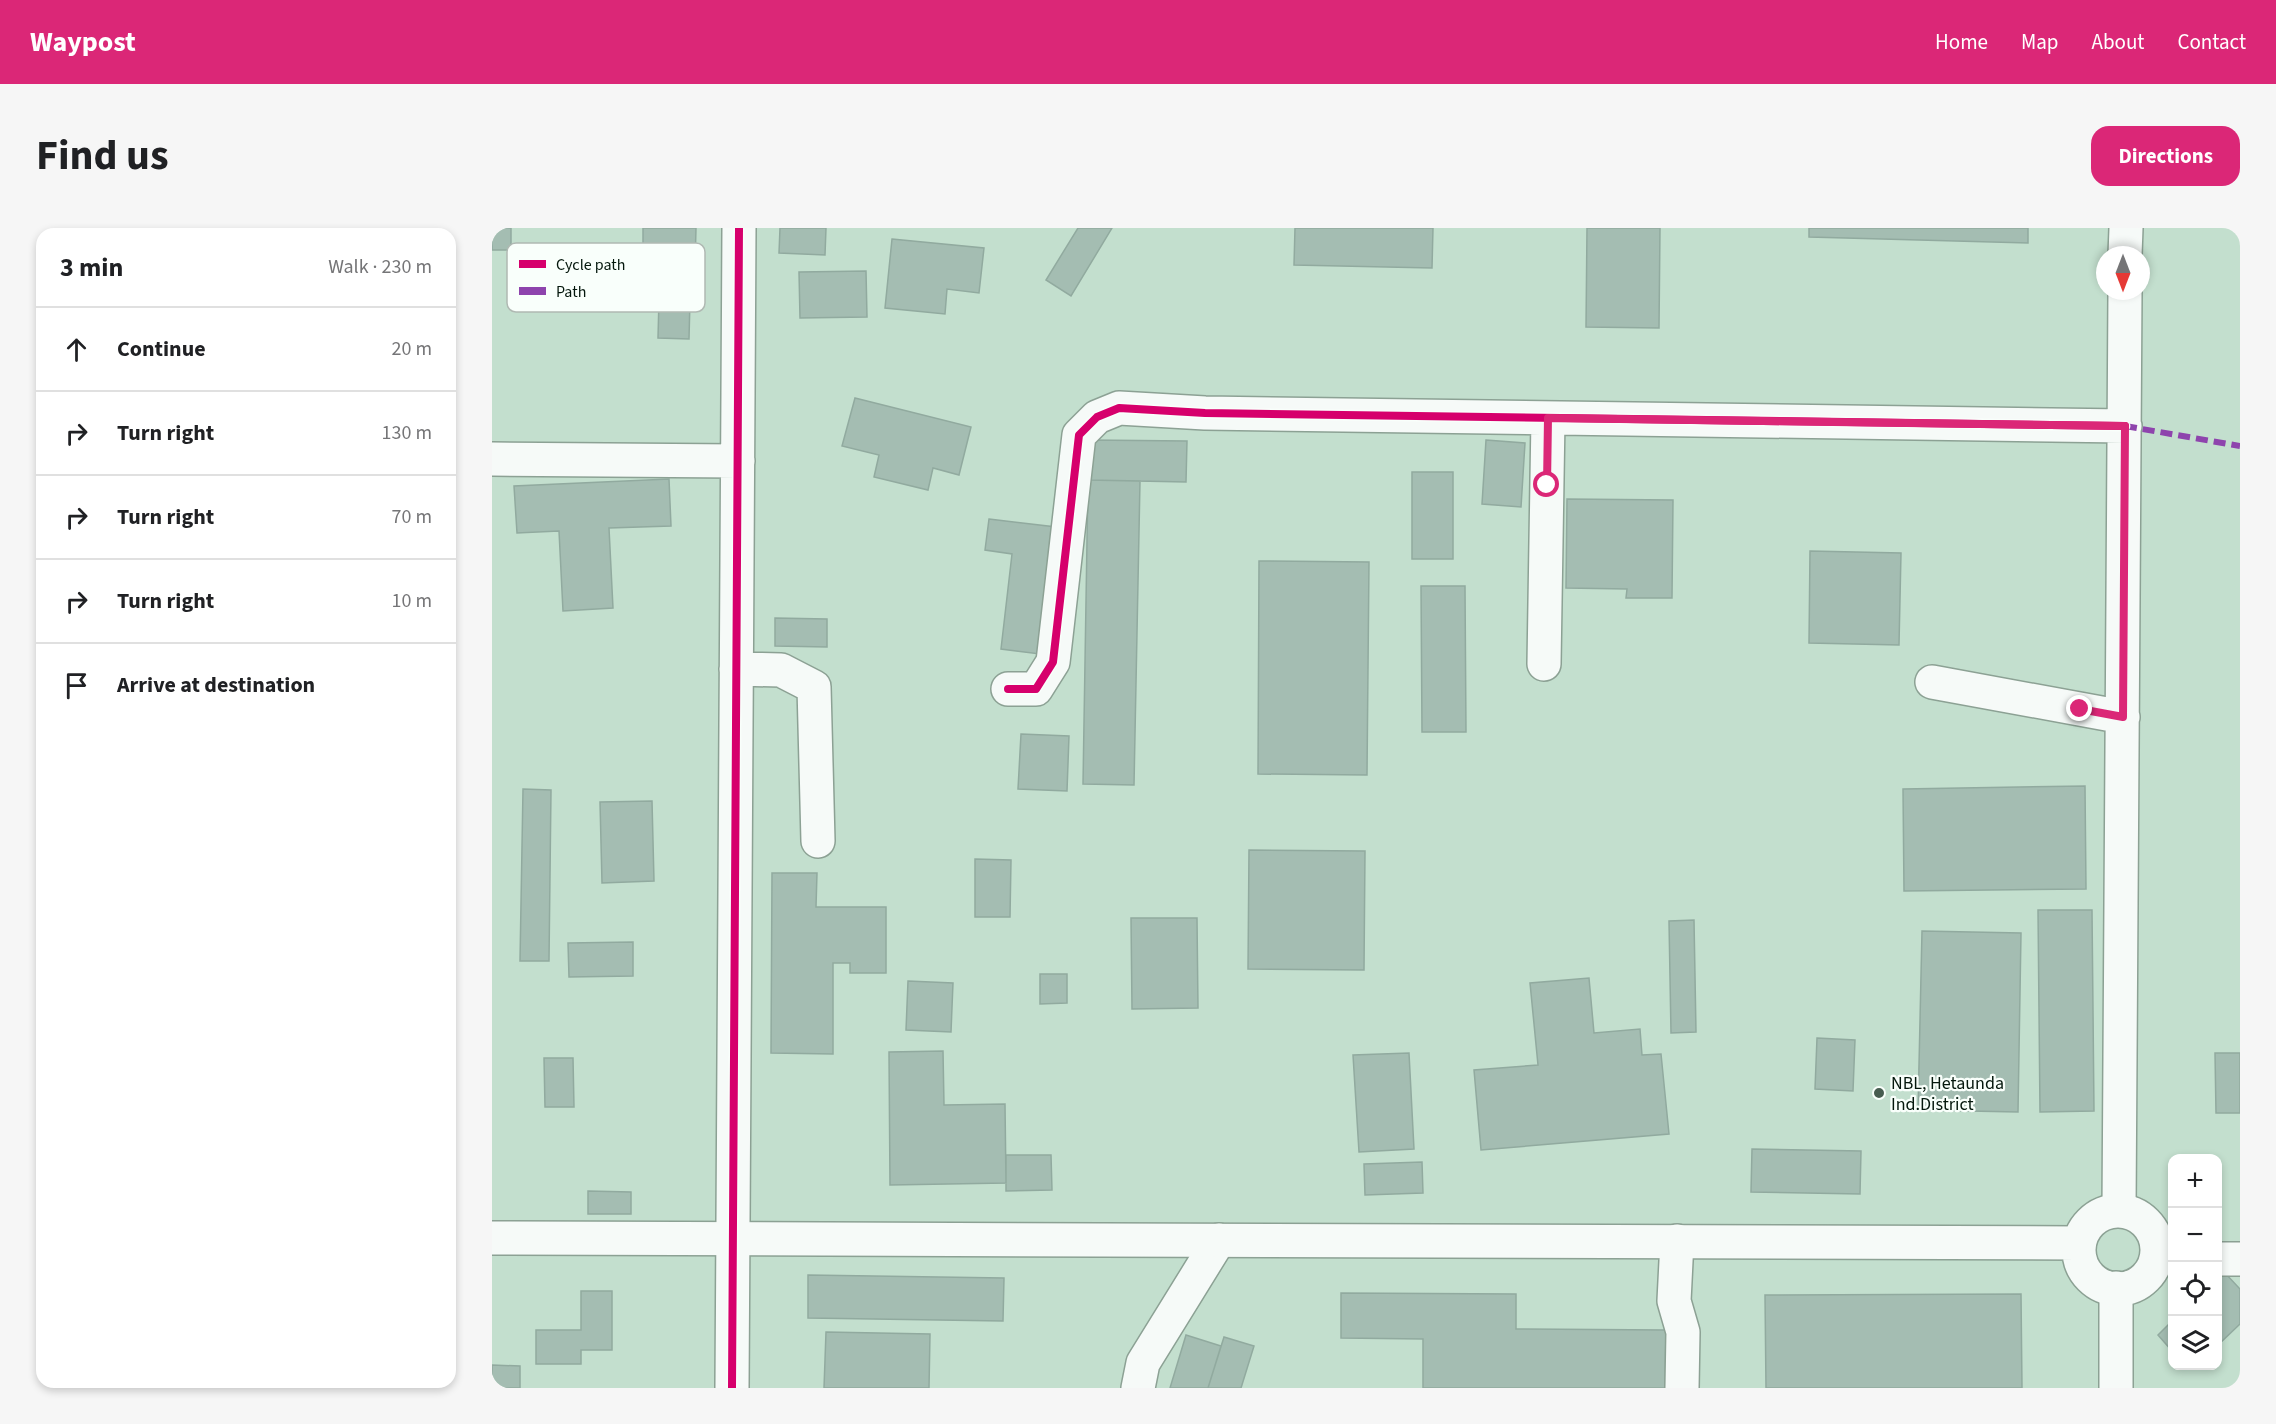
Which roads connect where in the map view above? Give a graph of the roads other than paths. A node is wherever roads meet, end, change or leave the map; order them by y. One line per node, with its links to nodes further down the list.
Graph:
1 (739, 228): 8 (main road)
2 (2126, 228): 3 (main road)
3 (2126, 246)
4 (2125, 300): 6 (main road)
5 (1548, 418): 6 (main road); 9 (main road); 12 (main road)
6 (2125, 426): 13 (main road)
7 (492, 459): 8 (main road)
8 (738, 461): 10 (main road)
9 (1544, 664)
10 (736, 669): 14 (main road); 17 (main road)
11 (1932, 682): 13 (main road)
12 (1008, 690)
13 (2123, 717): 15 (main road)
14 (818, 841)
15 (2120, 1210): 20 (main road); 21 (main road)
16 (492, 1238): 17 (main road)
17 (733, 1238): 18 (main road); 25 (main road)
18 (1219, 1240): 19 (main road); 26 (main road)
19 (1677, 1241): 20 (main road); 27 (main road)
20 (2078, 1243): 24 (main road)
21 (2165, 1255): 24 (main road)
22 (2222, 1259): 23 (main road)
23 (2240, 1259)
24 (2116, 1288): 28 (main road)
25 (732, 1388)
26 (1138, 1388)
27 (1682, 1388)
28 (2116, 1388)

